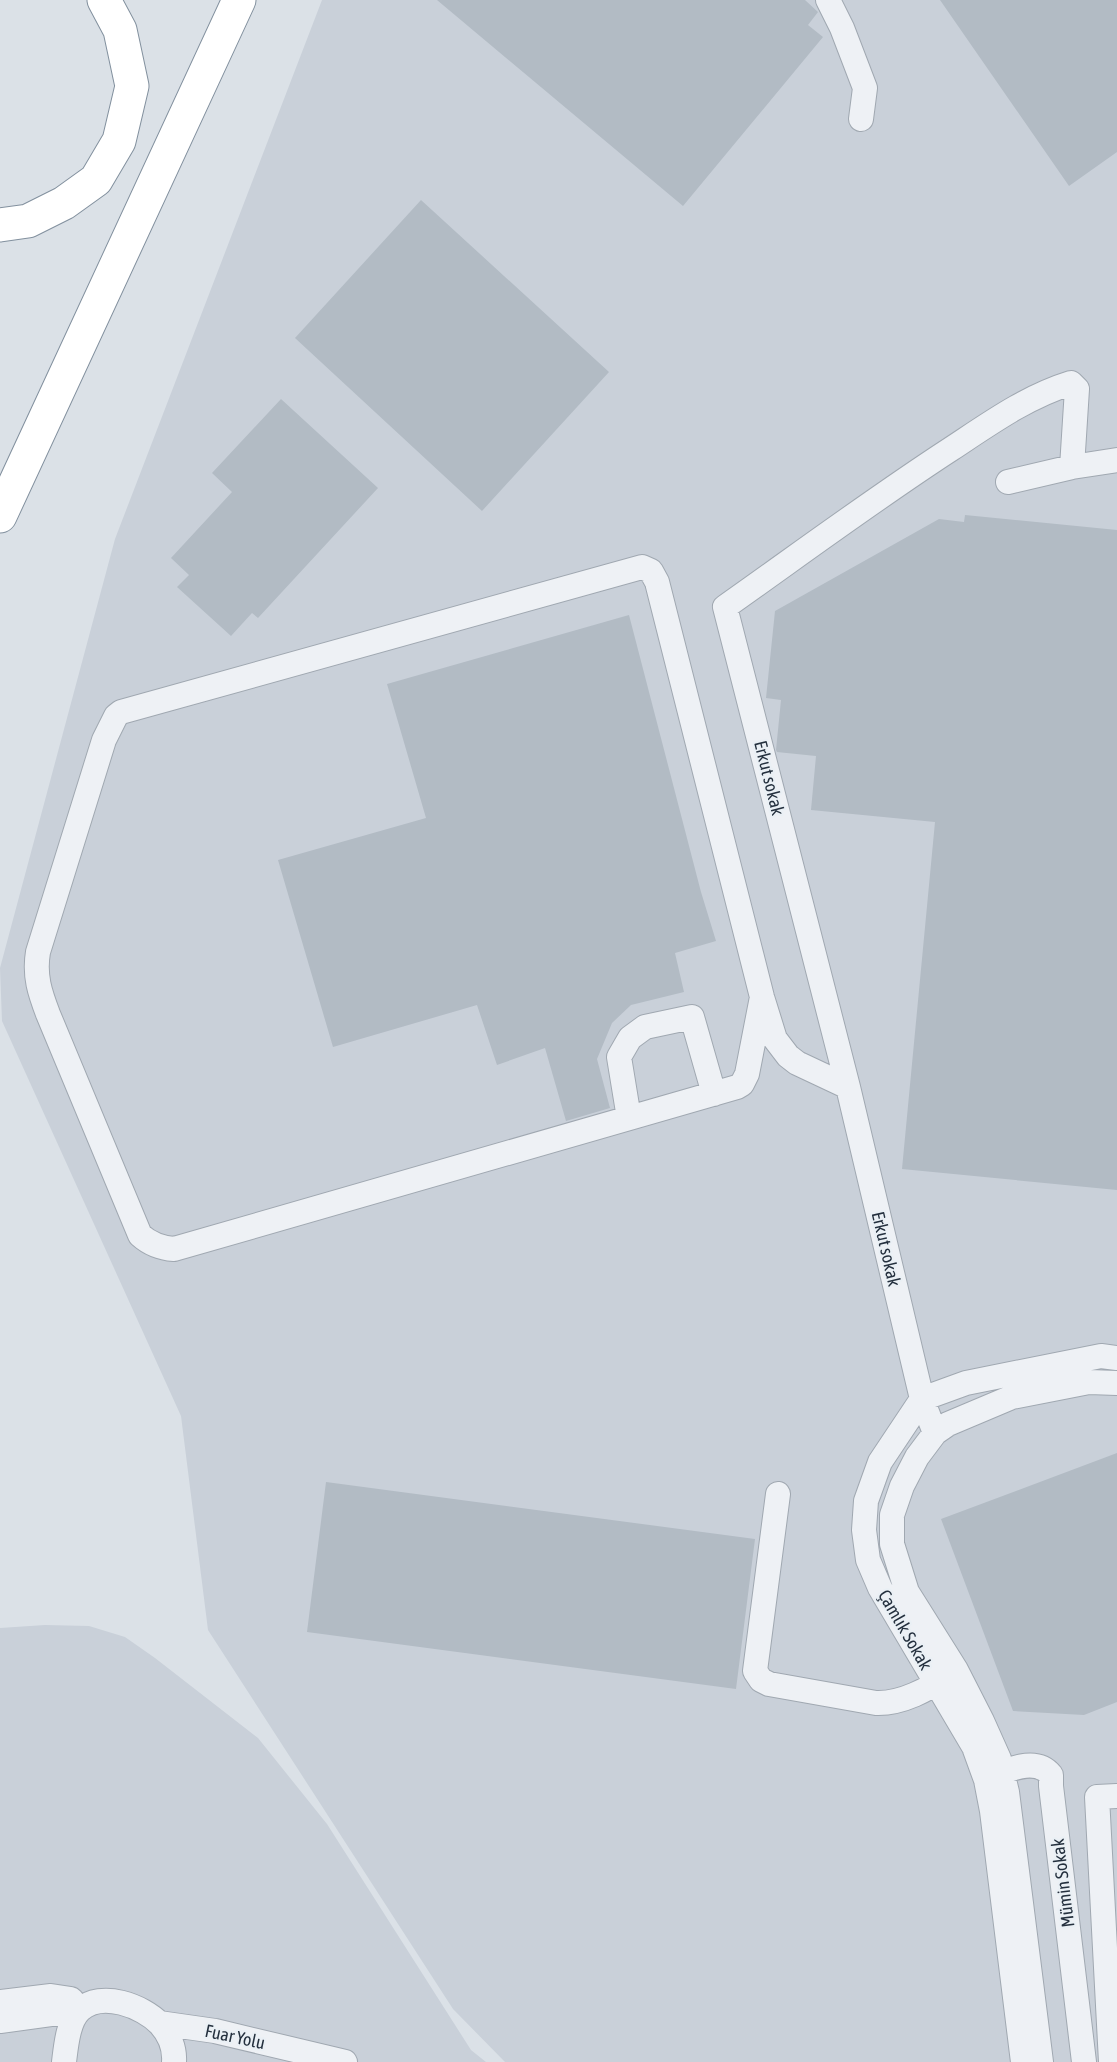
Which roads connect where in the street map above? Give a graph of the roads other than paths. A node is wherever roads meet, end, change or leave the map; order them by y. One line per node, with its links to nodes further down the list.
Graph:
1 (104, 0): 5 (highway)
2 (239, 0): 9 (highway)
3 (828, 0): 4 (street)
4 (861, 119)
5 (0, 225)
6 (1117, 460): 7 (street)
7 (1072, 467): 8 (street); 11 (street, Erkut sokak)
8 (1008, 482)
9 (0, 516)
10 (762, 997): 11 (street); 12 (street); 13 (street)
11 (848, 1087): 16 (street, Erkut sokak)
12 (714, 1094): 13 (street); 13 (street)
13 (629, 1118)
14 (1117, 1358): 16 (street)
15 (1117, 1383): 17 (street, Çamlık Sokak)
16 (922, 1399): 17 (street, Erkut sokak); 20 (street, Çamlık Sokak)
17 (935, 1433): 19 (street, Çamlık Sokak)
18 (778, 1494): 20 (street)
19 (956, 1670): 20 (street); 21 (street, Çamlık Sokak)
20 (936, 1684): 21 (street, Çamlık Sokak)
21 (994, 1776): 33 (street, Çamlık Sokak); 34 (street, Çamlık Sokak); 35 (street, Mümin Sokak)
22 (1117, 1796): 28 (street)
23 (0, 2002): 24 (street)
24 (80, 2010): 25 (street); 26 (street); 29 (street)
25 (0, 2021)
26 (159, 2023): 27 (street, Fuar Yolu); 30 (street)
27 (229, 2034): 31 (street); 32 (street, Fuar Yolu)
28 (1113, 2038): 36 (street)
29 (64, 2062)
30 (174, 2062)
31 (254, 2062)
32 (345, 2062)
33 (1023, 2062)
34 (1041, 2062)
35 (1084, 2062)
36 (1111, 2062)

